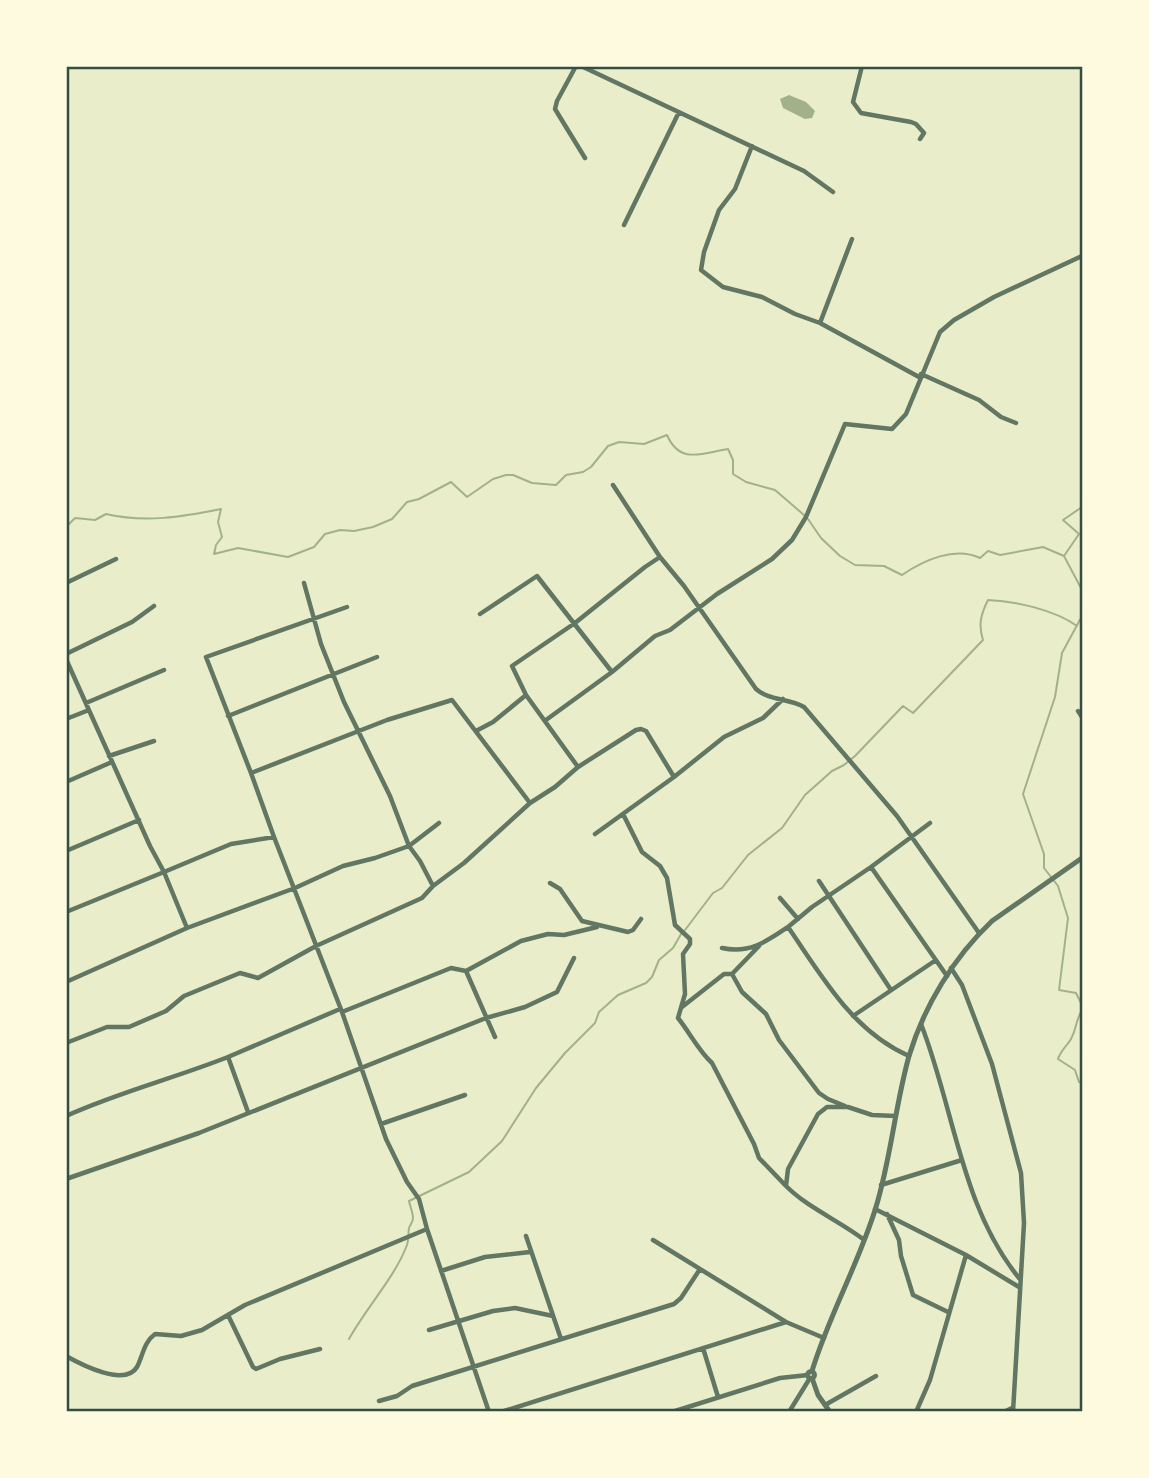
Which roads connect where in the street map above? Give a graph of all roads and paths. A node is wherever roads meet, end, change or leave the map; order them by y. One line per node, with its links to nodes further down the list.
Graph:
1 (579, 66): 3 (street); 6 (street)
2 (862, 66): 4 (street)
3 (679, 113): 5 (street); 8 (street)
4 (920, 139)
5 (751, 146): 7 (street); 11 (street)
6 (585, 158)
7 (833, 192)
8 (624, 225)
9 (852, 239): 11 (street)
10 (1083, 256): 12 (street)
11 (820, 323): 12 (street)
12 (920, 376): 13 (street); 21 (street)
13 (1016, 422)
14 (612, 485): 15 (street)
15 (660, 557): 21 (street); 24 (street)
16 (116, 559): 17 (street)
17 (66, 583)
18 (304, 583): 23 (street)
19 (154, 606): 25 (street)
20 (347, 607): 23 (street)
21 (698, 609): 29 (street); 32 (street)
22 (480, 614): 24 (street)
23 (314, 619): 30 (street); 36 (street)
24 (575, 623): 29 (street); 31 (street)
25 (66, 654)
26 (377, 657): 30 (street)
27 (66, 659): 33 (street)
28 (164, 670): 33 (street)
29 (612, 672): 39 (street)
30 (334, 676): 36 (street); 41 (street)
31 (526, 695): 39 (street); 40 (street)
32 (783, 699): 47 (street); 55 (street)
33 (86, 703): 34 (street)
34 (89, 710): 38 (street); 43 (street)
35 (1078, 712): 37 (street)
36 (228, 716): 46 (street)
37 (1083, 717)
38 (66, 719)
39 (546, 720): 45 (street)
40 (476, 731): 41 (street); 49 (street)
41 (358, 732): 46 (street); 57 (street)
42 (154, 741): 43 (street)
43 (110, 756): 44 (street)
44 (112, 762): 48 (street); 51 (street)
45 (578, 767): 47 (street); 49 (street)
46 (251, 773): 56 (street)
47 (674, 777): 50 (street)
48 (66, 782)
49 (530, 803): 64 (street)
50 (623, 814): 54 (street); 86 (street)
51 (139, 820): 58 (street); 61 (street)
52 (439, 823): 57 (street)
53 (930, 823): 55 (street)
54 (595, 834)
55 (912, 836): 60 (street); 74 (street)
56 (274, 837): 61 (street); 65 (street)
57 (410, 846): 64 (street); 65 (street)
58 (66, 851)
59 (1083, 858): 74 (street)
60 (871, 867): 66 (street); 79 (street)
61 (164, 872): 68 (street); 73 (street)
62 (819, 881): 66 (street)
63 (551, 883): 71 (street)
64 (433, 886): 75 (street)
65 (295, 888): 73 (street); 75 (street)
66 (828, 896): 70 (street); 85 (street)
67 (780, 898): 70 (street)
68 (66, 912)
69 (641, 919): 71 (street)
70 (798, 919): 72 (street)
71 (597, 927): 81 (street)
72 (788, 927): 76 (street); 88 (street)
73 (187, 929): 84 (street)
74 (979, 933): 80 (street)
75 (316, 946): 87 (street); 92 (street)
76 (759, 946): 77 (street); 82 (street)
77 (722, 948)
78 (574, 958): 89 (street)
79 (936, 960): 83 (street); 85 (street)
80 (951, 968): 83 (street); 116 (street)
81 (466, 971): 87 (street); 89 (street)
82 (732, 974): 86 (street); 97 (street)
83 (947, 976): 90 (street)
84 (66, 982)
85 (891, 990): 88 (street)
86 (681, 1008): 105 (street)
87 (341, 1010): 94 (street); 95 (street)
88 (853, 1016): 93 (street)
89 (486, 1018): 91 (street); 95 (street)
90 (921, 1023): 93 (street); 102 (street)
91 (495, 1037)
92 (66, 1043)
93 (909, 1056): 100 (street)
94 (228, 1057): 98 (street); 99 (street)
95 (363, 1069): 98 (street); 101 (street)
96 (465, 1095): 101 (street)
97 (848, 1107): 100 (street); 105 (street)
98 (248, 1112): 103 (street)
99 (66, 1116)
100 (895, 1116): 104 (street)
101 (381, 1124): 108 (street)
102 (962, 1160): 104 (street); 116 (street)
103 (66, 1179)
104 (881, 1185): 106 (street)
105 (786, 1186): 110 (street)
106 (875, 1209): 107 (street); 110 (street)
107 (887, 1214): 113 (street); 118 (street)
108 (427, 1230): 115 (street); 119 (street)
109 (526, 1236): 112 (street)
110 (863, 1239): 124 (street)
111 (653, 1240): 114 (street)
112 (530, 1252): 115 (street); 120 (street)
113 (966, 1255): 117 (street); 118 (street)
114 (699, 1269): 122 (street); 125 (street)
115 (441, 1271): 121 (street)
116 (1020, 1279): 117 (street)
117 (1019, 1287): 135 (street)
118 (948, 1312): 141 (street)
119 (228, 1315): 127 (street); 128 (street)
120 (552, 1316): 121 (street); 125 (street)
121 (458, 1321): 123 (street); 129 (street)
122 (786, 1322): 124 (street); 126 (street)
123 (429, 1330)
124 (824, 1338): 130 (street)
125 (561, 1339): 129 (street)
126 (703, 1348): 132 (street); 137 (street)
127 (320, 1349)
128 (66, 1356)
129 (474, 1366): 133 (street); 136 (street)
130 (811, 1376): 132 (street); 134 (street); 139 (street)
131 (876, 1377): 134 (street)
132 (718, 1397): 138 (street)
133 (379, 1401)
134 (825, 1405): 140 (street)
135 (1013, 1410): 142 (street)
136 (489, 1412)
137 (501, 1412)
138 (672, 1412)
139 (789, 1412)
140 (830, 1412)
141 (916, 1412)
142 (1004, 1412)

